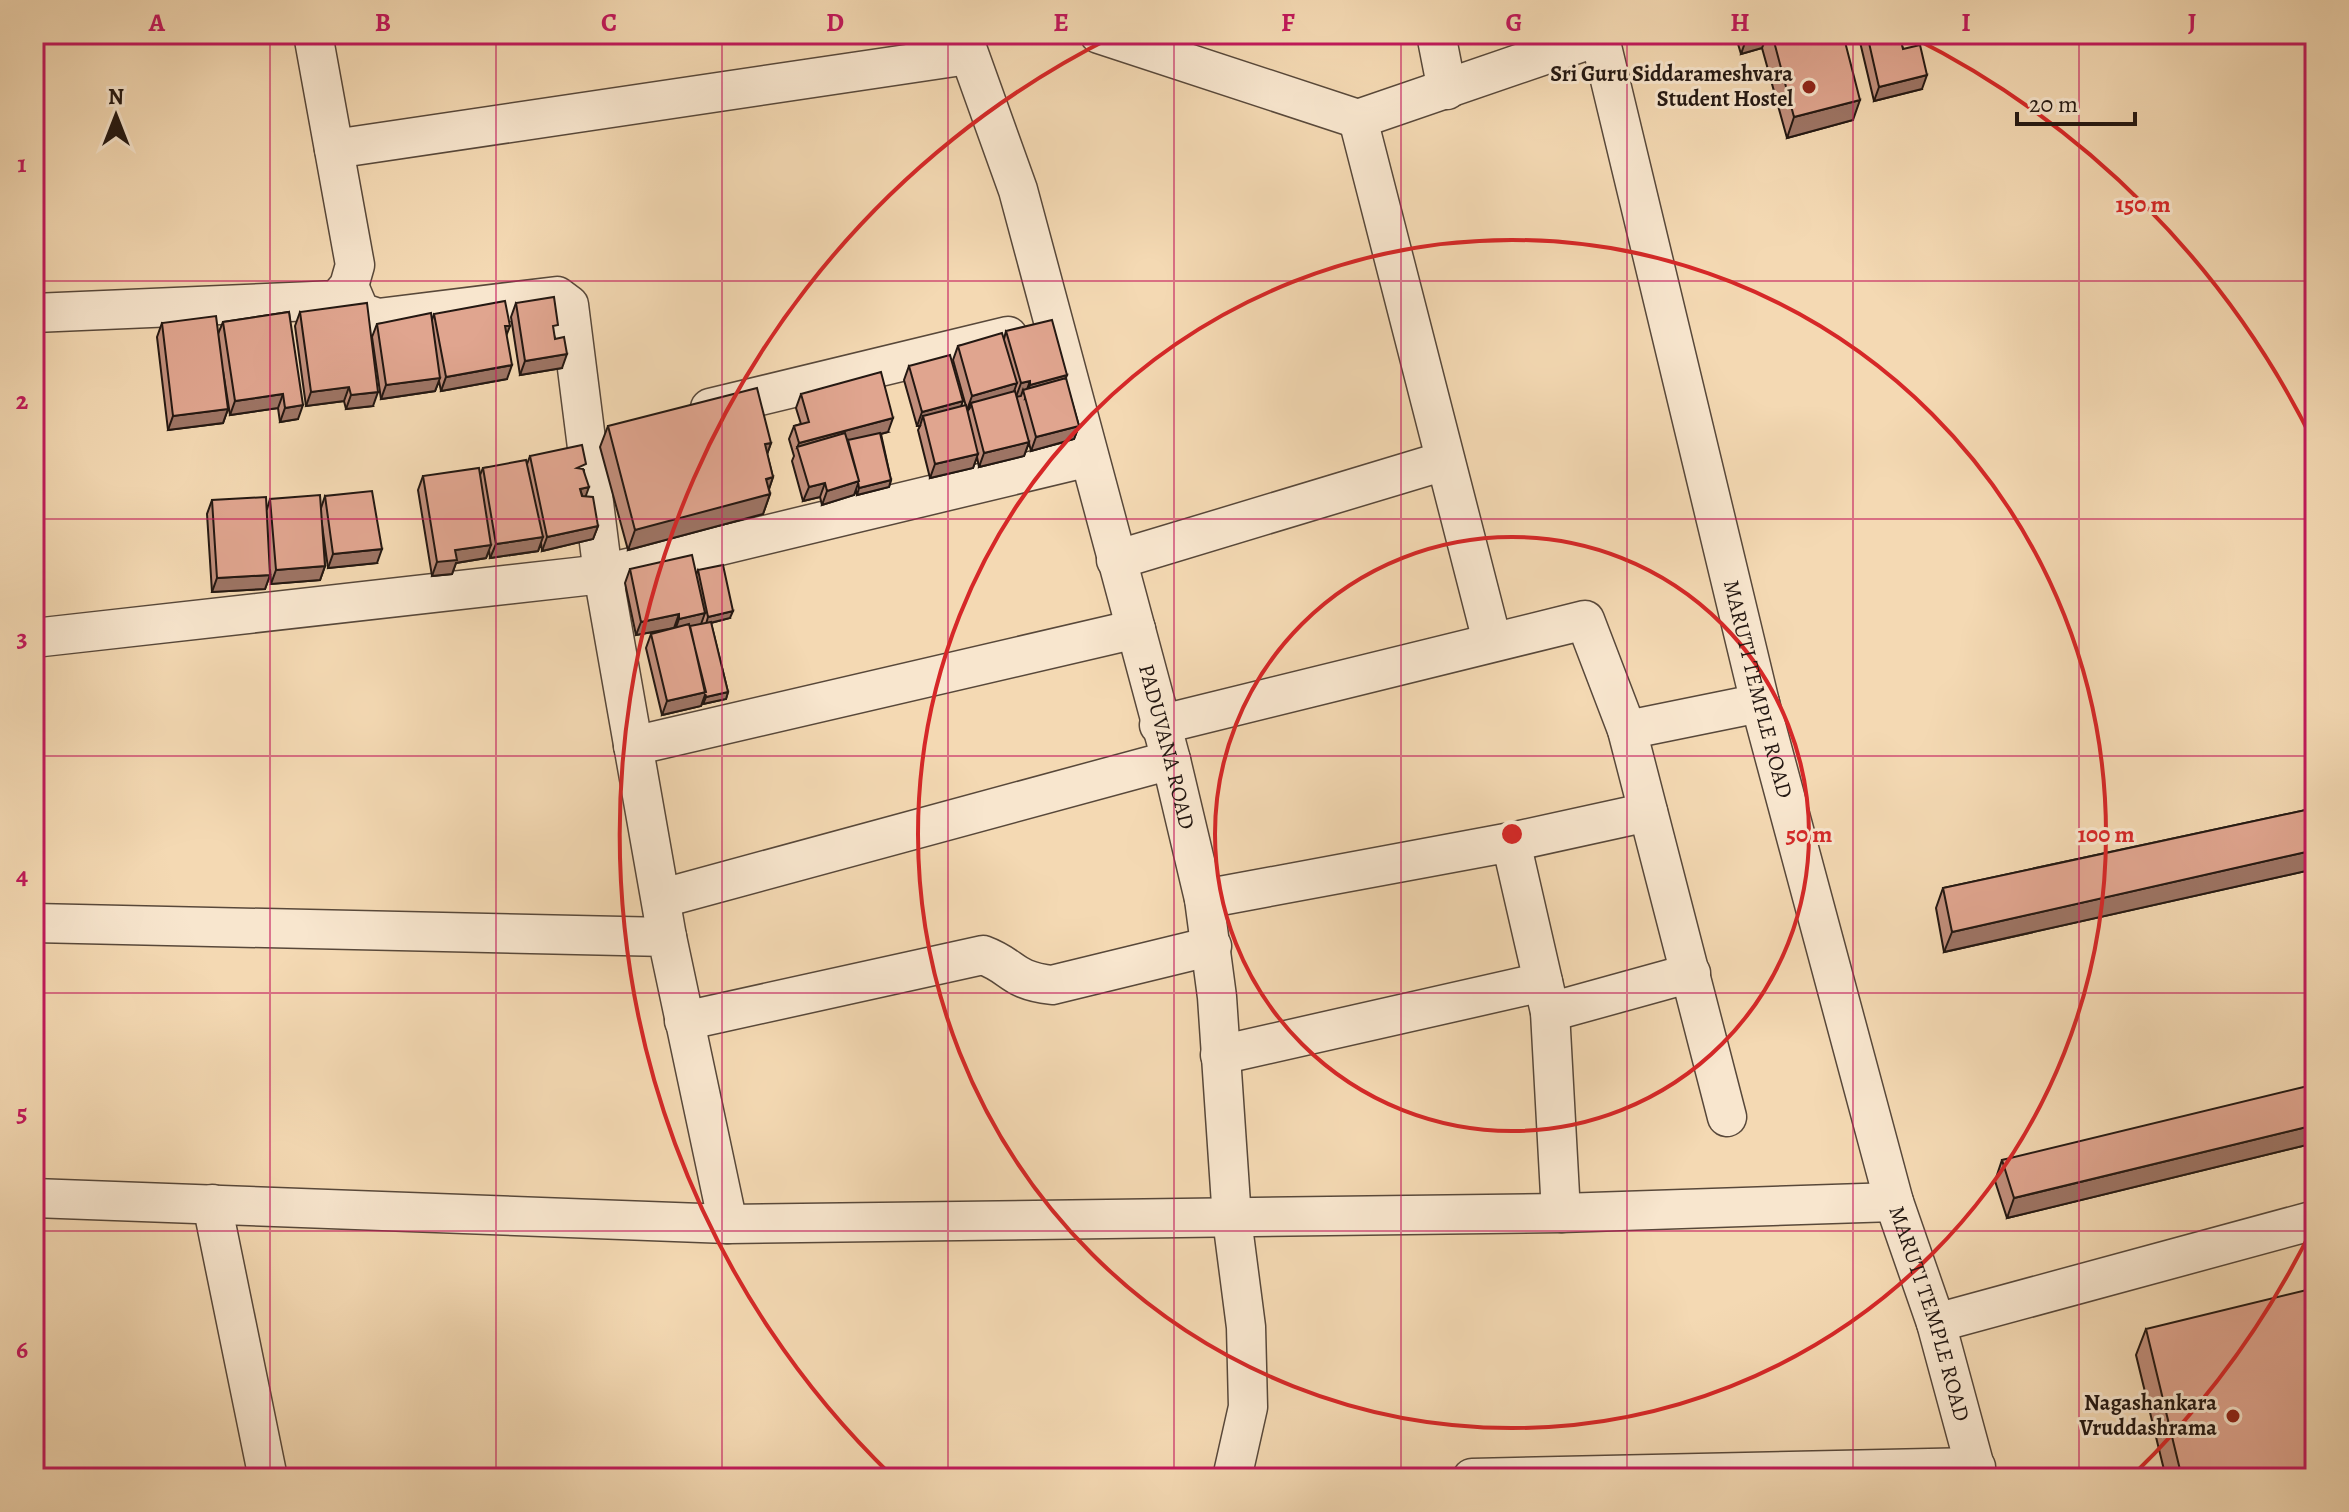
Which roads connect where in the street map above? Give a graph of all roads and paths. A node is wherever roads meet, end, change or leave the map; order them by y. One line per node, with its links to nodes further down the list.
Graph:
1 (313, 34): 8 (street)
2 (1099, 34): 7 (street)
3 (1436, 34): 6 (street)
4 (1599, 35): 6 (street); 20 (street, MARUTI TEMPLE ROAD)
5 (965, 45): 8 (street); 11 (street, PADUVANA ROAD)
6 (1447, 90): 7 (street)
7 (1358, 119): 14 (street)
8 (334, 149): 9 (street)
9 (349, 286): 10 (street); 16 (street)
10 (34, 313)
11 (1052, 325): 12 (street); 13 (street, PADUVANA ROAD)
12 (680, 415)
13 (1089, 457): 15 (street, PADUVANA ROAD); 16 (street)
14 (1444, 461): 15 (street); 19 (street)
15 (1116, 560): 17 (street, PADUVANA ROAD)
16 (603, 574): 18 (street); 23 (street)
17 (1136, 629): 22 (street, PADUVANA ROAD); 23 (street)
18 (34, 638)
19 (1492, 641): 21 (street); 22 (street)
20 (1760, 703): 21 (street); 37 (street, MARUTI TEMPLE ROAD)
21 (1627, 730): 24 (street)
22 (1165, 742): 26 (street); 27 (street, PADUVANA ROAD)
23 (633, 746): 26 (street)
24 (1648, 812): 25 (street); 31 (street)
25 (1511, 842): 27 (street); 32 (street)
26 (663, 898): 29 (street)
27 (1204, 899): 30 (street, PADUVANA ROAD)
28 (34, 923): 29 (street)
29 (667, 937): 33 (street)
30 (1212, 946): 33 (street); 34 (street, PADUVANA ROAD)
31 (1691, 973): 32 (street); 35 (street)
32 (1546, 997): 34 (street); 39 (street)
33 (684, 1021): 42 (street)
34 (1220, 1055): 40 (street, PADUVANA ROAD)
35 (1727, 1117)
36 (34, 1198): 38 (street)
37 (1894, 1202): 39 (street); 43 (street, MARUTI TEMPLE ROAD)
38 (212, 1204): 42 (street); 45 (street)
39 (1561, 1213): 40 (street)
40 (1232, 1219): 42 (street); 46 (street, PADUVANA ROAD)
41 (2315, 1220): 43 (street)
42 (728, 1224)
43 (1936, 1323): 44 (street, MARUTI TEMPLE ROAD)
44 (1977, 1473): 47 (street)
45 (268, 1478)
46 (1232, 1478)
47 (1472, 1478)

